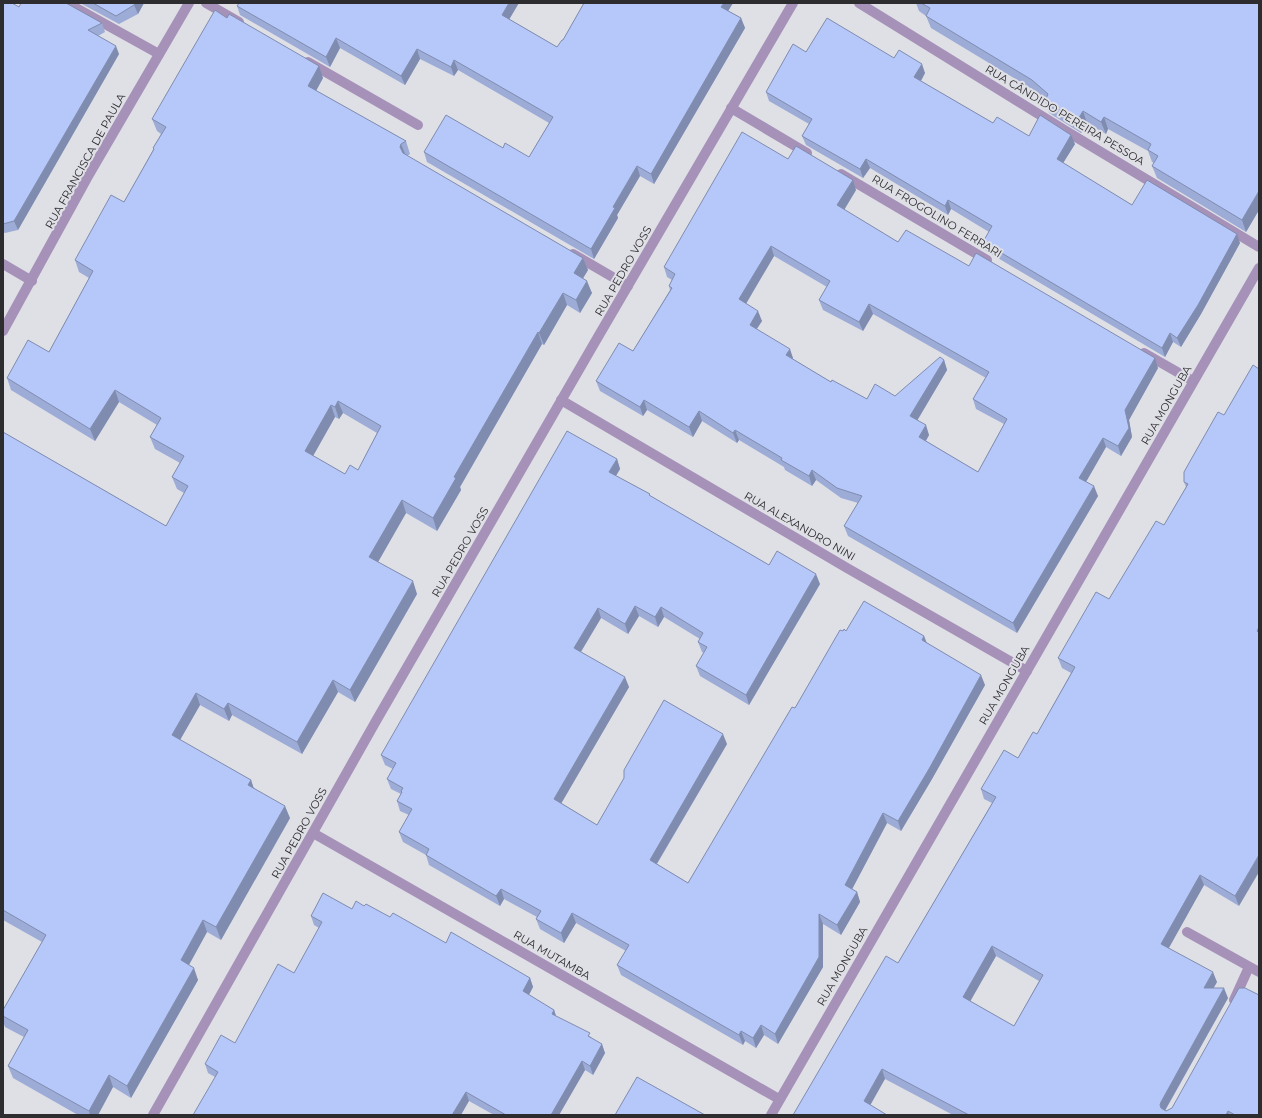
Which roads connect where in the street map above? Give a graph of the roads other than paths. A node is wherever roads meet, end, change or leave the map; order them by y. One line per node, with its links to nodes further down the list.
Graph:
1 (67, 3): 7 (street)
2 (188, 3): 7 (street, RUA FRANCISCA DE PAULA)
3 (206, 3): 6 (street)
4 (793, 3): 9 (street, RUA PEDRO VOSS)
5 (859, 3): 13 (street, RUA CÂNDIDO PEREIRA PESSOA)
6 (246, 26)
7 (159, 54): 18 (street, RUA FRANCISCA DE PAULA)
8 (298, 56): 10 (street)
9 (731, 108): 11 (street); 19 (street, RUA PEDRO VOSS)
10 (418, 125)
11 (812, 157)
12 (833, 169): 16 (street, RUA FROGOLINO FERRARI)
13 (1259, 247)
14 (567, 250): 19 (street)
15 (3, 264): 18 (street)
16 (996, 265)
17 (1259, 268): 22 (street, RUA MONGUBA)
18 (32, 281): 20 (street, RUA FRANCISCA DE PAULA)
19 (628, 286): 23 (street, RUA PEDRO VOSS)
20 (3, 331)
21 (1138, 349): 22 (street)
22 (1193, 381): 24 (street, RUA MONGUBA)
23 (561, 400): 24 (street, RUA ALEXANDRO NINI); 25 (street, RUA PEDRO VOSS)
24 (1026, 671): 30 (street, RUA MONGUBA)
25 (313, 833): 30 (street, RUA MUTAMBA); 31 (street, RUA PEDRO VOSS)
26 (1187, 932): 27 (street)
27 (1250, 967): 28 (street); 29 (street)
28 (1259, 972)
29 (1228, 1012)
30 (779, 1099): 32 (street, RUA MONGUBA)
31 (153, 1115)
32 (771, 1115)

